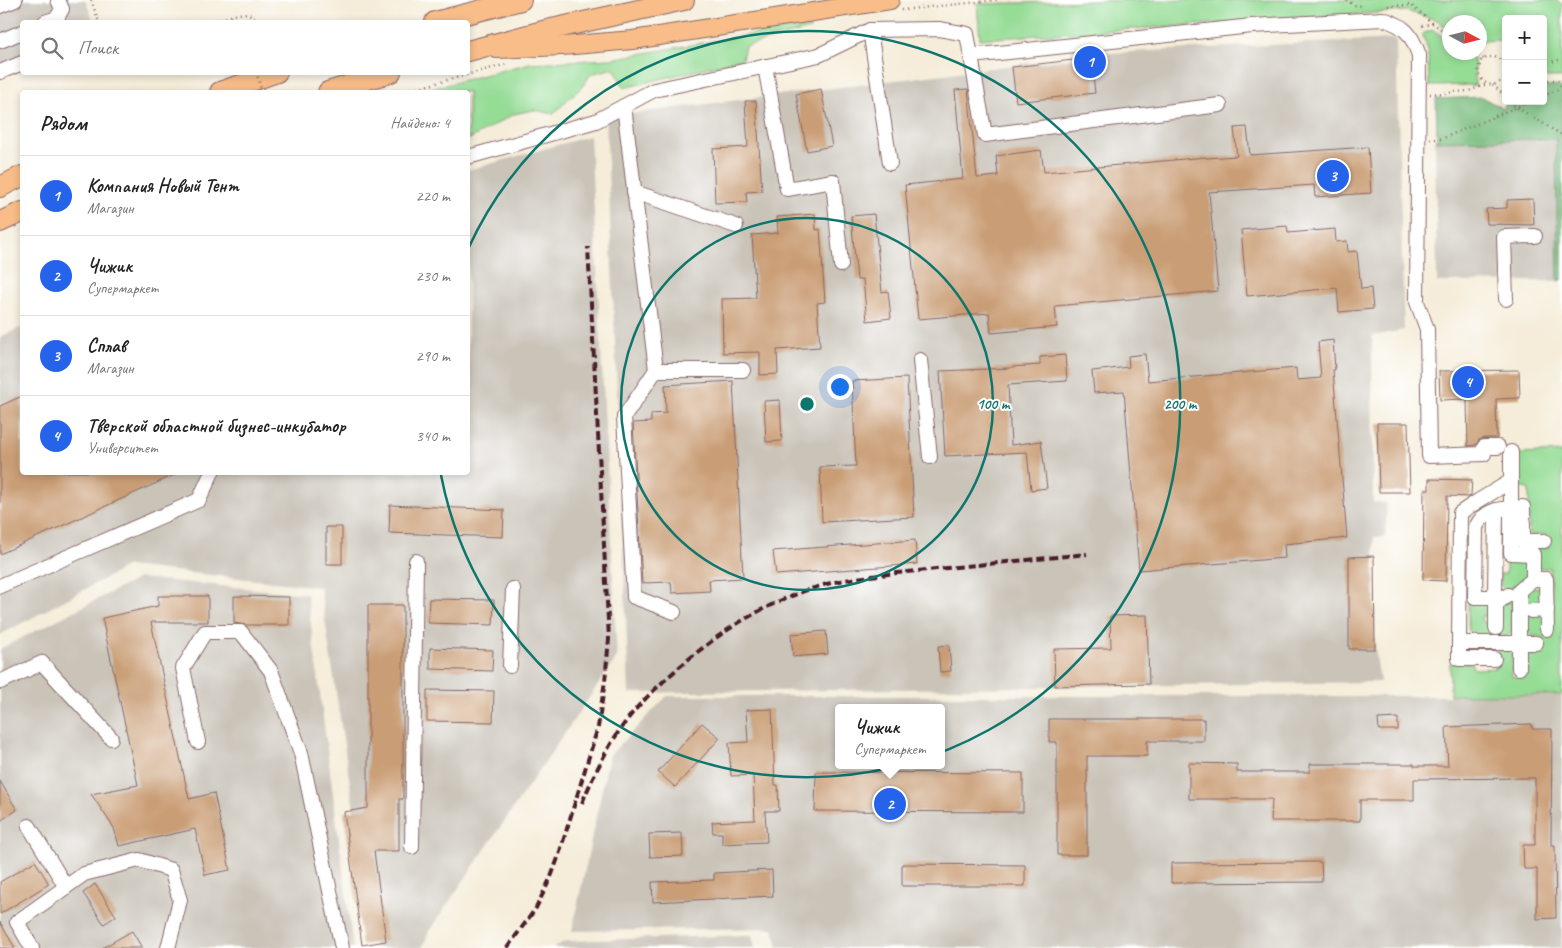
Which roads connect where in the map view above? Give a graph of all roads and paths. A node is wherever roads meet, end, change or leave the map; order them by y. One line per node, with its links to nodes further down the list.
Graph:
1 (15, 0): 8 (lane)
2 (58, 0): 10 (lane)
3 (91, 0): 11 (path)
4 (495, 0): 9 (main road)
5 (520, 0): 9 (highway)
6 (684, 0): 20 (highway)
7 (890, 0): 20 (main road)
8 (0, 6)
9 (463, 15): 14 (highway)
10 (51, 20)
11 (98, 20)
12 (218, 20): 13 (path)
13 (260, 20)
14 (443, 20)
15 (1432, 23): 17 (path)
16 (870, 30): 21 (lane); 28 (lane); 52 (lane)
17 (1442, 30)
18 (20, 33): 19 (lane)
19 (0, 41)
20 (470, 50)
21 (971, 56): 44 (lane); 45 (lane)
22 (1487, 58): 25 (path)
23 (1562, 59): 26 (path)
24 (1483, 60): 36 (path)
25 (1501, 60)
26 (1547, 62)
27 (20, 64): 29 (lane)
28 (765, 66): 47 (lane); 60 (lane)
29 (0, 72)
30 (257, 75): 40 (path, bridge)
31 (268, 75): 39 (highway)
32 (385, 75): 38 (highway)
33 (1547, 80): 35 (path)
34 (1502, 81): 37 (path)
35 (1562, 83): 43 (path)
36 (1487, 84): 37 (path); 44 (path)
37 (1493, 85): 42 (path)
38 (362, 86): 41 (highway)
39 (226, 90)
40 (261, 90)
41 (339, 90)
42 (1502, 93)
43 (1547, 94)
44 (1418, 95): 50 (lane)
45 (1220, 105)
46 (1521, 105): 48 (path)
47 (624, 106): 51 (lane); 55 (lane)
48 (1516, 107): 49 (path); 50 (path)
49 (1562, 134)
50 (1418, 140): 67 (lane)
51 (470, 156)
52 (890, 163)
53 (20, 177): 54 (highway)
54 (0, 187)
55 (634, 192): 58 (lane); 63 (lane)
56 (20, 213): 57 (highway)
57 (0, 222)
58 (736, 226)
59 (1535, 236): 61 (lane)
60 (841, 266)
61 (1506, 299)
62 (920, 360): 65 (lane)
63 (656, 370): 64 (lane); 79 (lane)
64 (743, 370)
65 (930, 457)
66 (211, 475): 73 (lane)
67 (1511, 481): 68 (lane); 82 (lane)
68 (1511, 508): 69 (lane); 70 (lane); 72 (lane)
69 (1496, 510): 76 (lane); 76 (lane)
70 (1544, 541)
71 (416, 561): 92 (lane)
72 (1533, 579): 75 (lane); 77 (lane)
73 (0, 586)
74 (513, 589): 86 (lane)
75 (1519, 595): 76 (lane); 83 (lane)
76 (1499, 597): 80 (lane)
77 (1547, 610): 78 (lane); 81 (lane)
78 (1530, 611)
79 (674, 612)
80 (1492, 622)
81 (1547, 629)
82 (1459, 643): 83 (lane); 85 (lane)
83 (1519, 643): 84 (lane); 87 (lane)
84 (1536, 644)
85 (1494, 659)
86 (510, 666)
87 (1519, 668)
88 (0, 682): 89 (lane)
89 (112, 738)
90 (198, 742): 96 (lane)
91 (29, 826): 93 (lane)
92 (412, 847)
93 (66, 887): 94 (lane); 95 (lane)
94 (32, 948)
95 (168, 948)
96 (342, 948)

